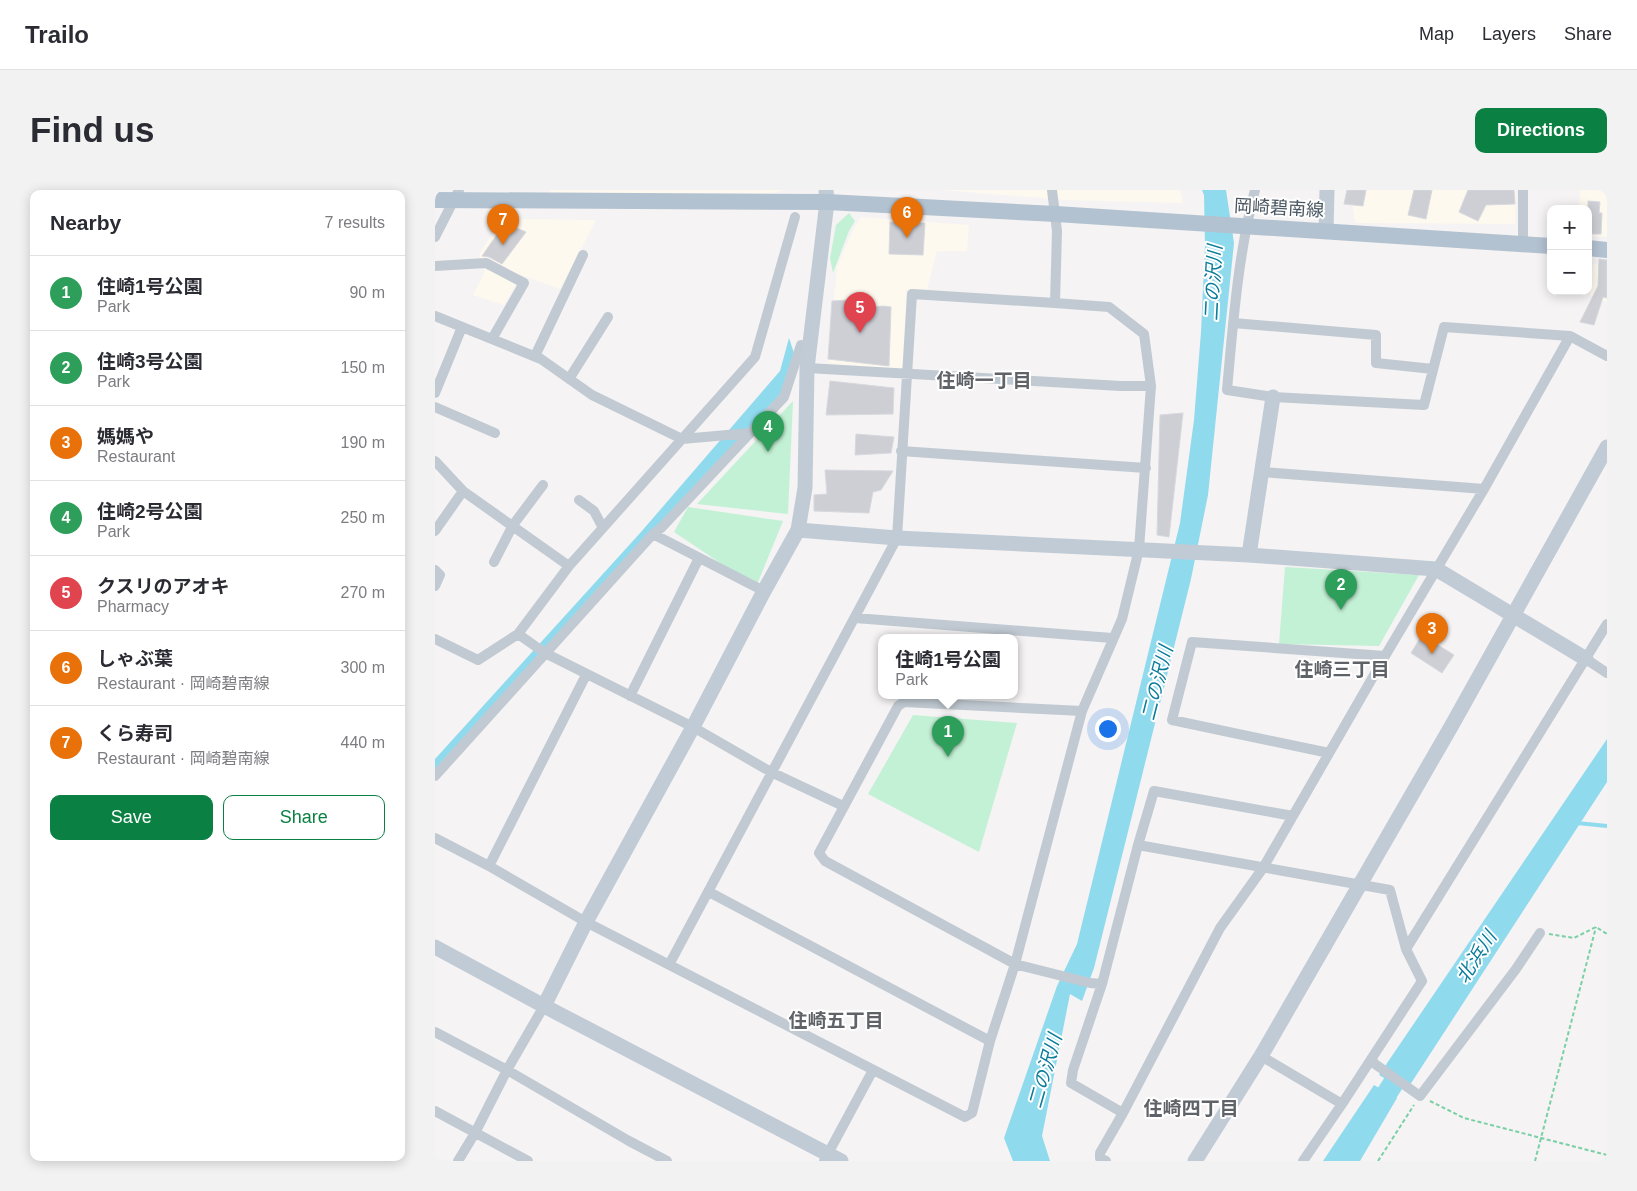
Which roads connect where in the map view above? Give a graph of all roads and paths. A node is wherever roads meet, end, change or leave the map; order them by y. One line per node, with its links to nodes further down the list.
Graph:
1 (1052, 190): 8 (street)
2 (1255, 190): 10 (street)
3 (1327, 190): 11 (street)
4 (1523, 190): 13 (street)
5 (456, 195): 6 (main road, 岡崎碧南線); 7 (main road, 岡崎碧南線); 12 (street)
6 (826, 196): 8 (main road, 岡崎碧南線); 29 (street)
7 (435, 200)
8 (1055, 214): 10 (main road, 岡崎碧南線); 19 (street)
9 (795, 217): 39 (street)
10 (1246, 227): 11 (main road, 岡崎碧南線); 22 (street)
11 (1326, 230): 13 (main road, 岡崎碧南線)
12 (435, 237)
13 (1523, 245): 14 (main road, 岡崎碧南線)
14 (1547, 246)
15 (1592, 248): 16 (main road)
16 (1607, 250)
17 (583, 255): 27 (street)
18 (435, 266): 25 (street)
19 (1055, 303): 31 (street); 33 (street)
20 (435, 316): 23 (street)
21 (608, 317): 32 (street)
22 (1233, 324): 30 (street); 35 (street)
23 (462, 327): 25 (street); 34 (street)
24 (1570, 336): 28 (street); 30 (street); 46 (street)
25 (492, 339): 27 (street)
26 (801, 345): 38 (street)
27 (535, 356): 32 (street)
28 (1607, 356)
29 (807, 368): 31 (street); 51 (street)
30 (1433, 369): 35 (street)
31 (906, 373): 33 (street); 41 (street)
32 (569, 379): 39 (street)
33 (1151, 386): 43 (street)
34 (435, 393)
35 (1273, 397): 44 (street)
36 (435, 407): 37 (street)
37 (495, 433)
38 (746, 434): 39 (street); 53 (street)
39 (682, 439): 50 (street)
40 (1607, 447): 64 (street)
41 (901, 451): 43 (street); 54 (street)
42 (435, 461): 47 (street)
43 (1145, 468): 55 (street)
44 (1262, 472): 46 (street); 56 (street)
45 (543, 485): 49 (street)
46 (1484, 488): 60 (street)
47 (463, 491): 49 (street); 52 (street)
48 (579, 500): 50 (street)
49 (513, 526): 58 (street); 59 (street)
50 (603, 528): 59 (street)
51 (798, 530): 54 (street); 63 (street)
52 (435, 531)
53 (653, 534): 57 (street); 70 (street)
54 (897, 538): 55 (street); 65 (street)
55 (1139, 549): 56 (street); 68 (street)
56 (1249, 555): 60 (street)
57 (699, 558): 63 (street); 75 (street)
58 (494, 562)
59 (569, 566): 67 (street)
60 (1436, 569): 64 (street); 71 (street)
61 (435, 570): 62 (street)
62 (435, 586)
63 (763, 591): 77 (street)
64 (1514, 616): 72 (street); 87 (street)
65 (855, 618): 68 (street); 79 (street)
66 (1607, 624): 72 (street)
67 (518, 634): 69 (street); 70 (street)
68 (1112, 638): 76 (street)
69 (435, 639)
70 (545, 653): 74 (street); 80 (street)
71 (1385, 656): 78 (street); 78 (street)
72 (1586, 660): 73 (street); 94 (street)
73 (1607, 674)
74 (586, 675): 75 (street); 85 (street)
75 (629, 696): 77 (street)
76 (1082, 711): 81 (street); 96 (street)
77 (693, 727): 79 (street); 89 (street)
78 (1329, 753): 82 (street)
79 (771, 772): 81 (street); 88 (street)
80 (435, 776)
81 (843, 806): 96 (street)
82 (1293, 816): 84 (street); 86 (street)
83 (435, 838): 85 (street)
84 (1137, 845): 86 (street); 97 (street)
85 (489, 866): 89 (street)
86 (1263, 868): 87 (street); 108 (street)
87 (1359, 884): 94 (street); 101 (street)
88 (709, 892): 95 (street); 100 (street)
89 (586, 922): 95 (street); 98 (street)
90 (1596, 927): 91 (path); 92 (path); 110 (path)
91 (1540, 933): 105 (street)
92 (1607, 934)
93 (435, 947): 98 (street)
94 (1406, 949): 102 (street)
95 (670, 964): 104 (street)
96 (1015, 964): 97 (street); 100 (street)
97 (1102, 984): 108 (street)
98 (544, 1006): 103 (street); 112 (street)
99 (435, 1032): 103 (street)
100 (990, 1041): 104 (street)
101 (1261, 1056): 106 (street); 118 (street)
102 (1373, 1061): 105 (street); 106 (street)
103 (507, 1070): 109 (street); 115 (street)
104 (873, 1070): 112 (street)
105 (1420, 1096): 110 (path); 120 (path)
106 (1342, 1104): 119 (street)
107 (435, 1111): 109 (street)
108 (1123, 1113): 117 (street)
109 (475, 1133): 113 (street); 114 (street)
110 (1541, 1137): 111 (path); 121 (path)
111 (1607, 1155)
112 (825, 1157): 116 (street)
113 (458, 1161)
114 (528, 1161)
115 (667, 1161)
116 (841, 1161)
117 (1106, 1161)
118 (1195, 1161)
119 (1303, 1161)
120 (1379, 1161)
121 (1535, 1161)

